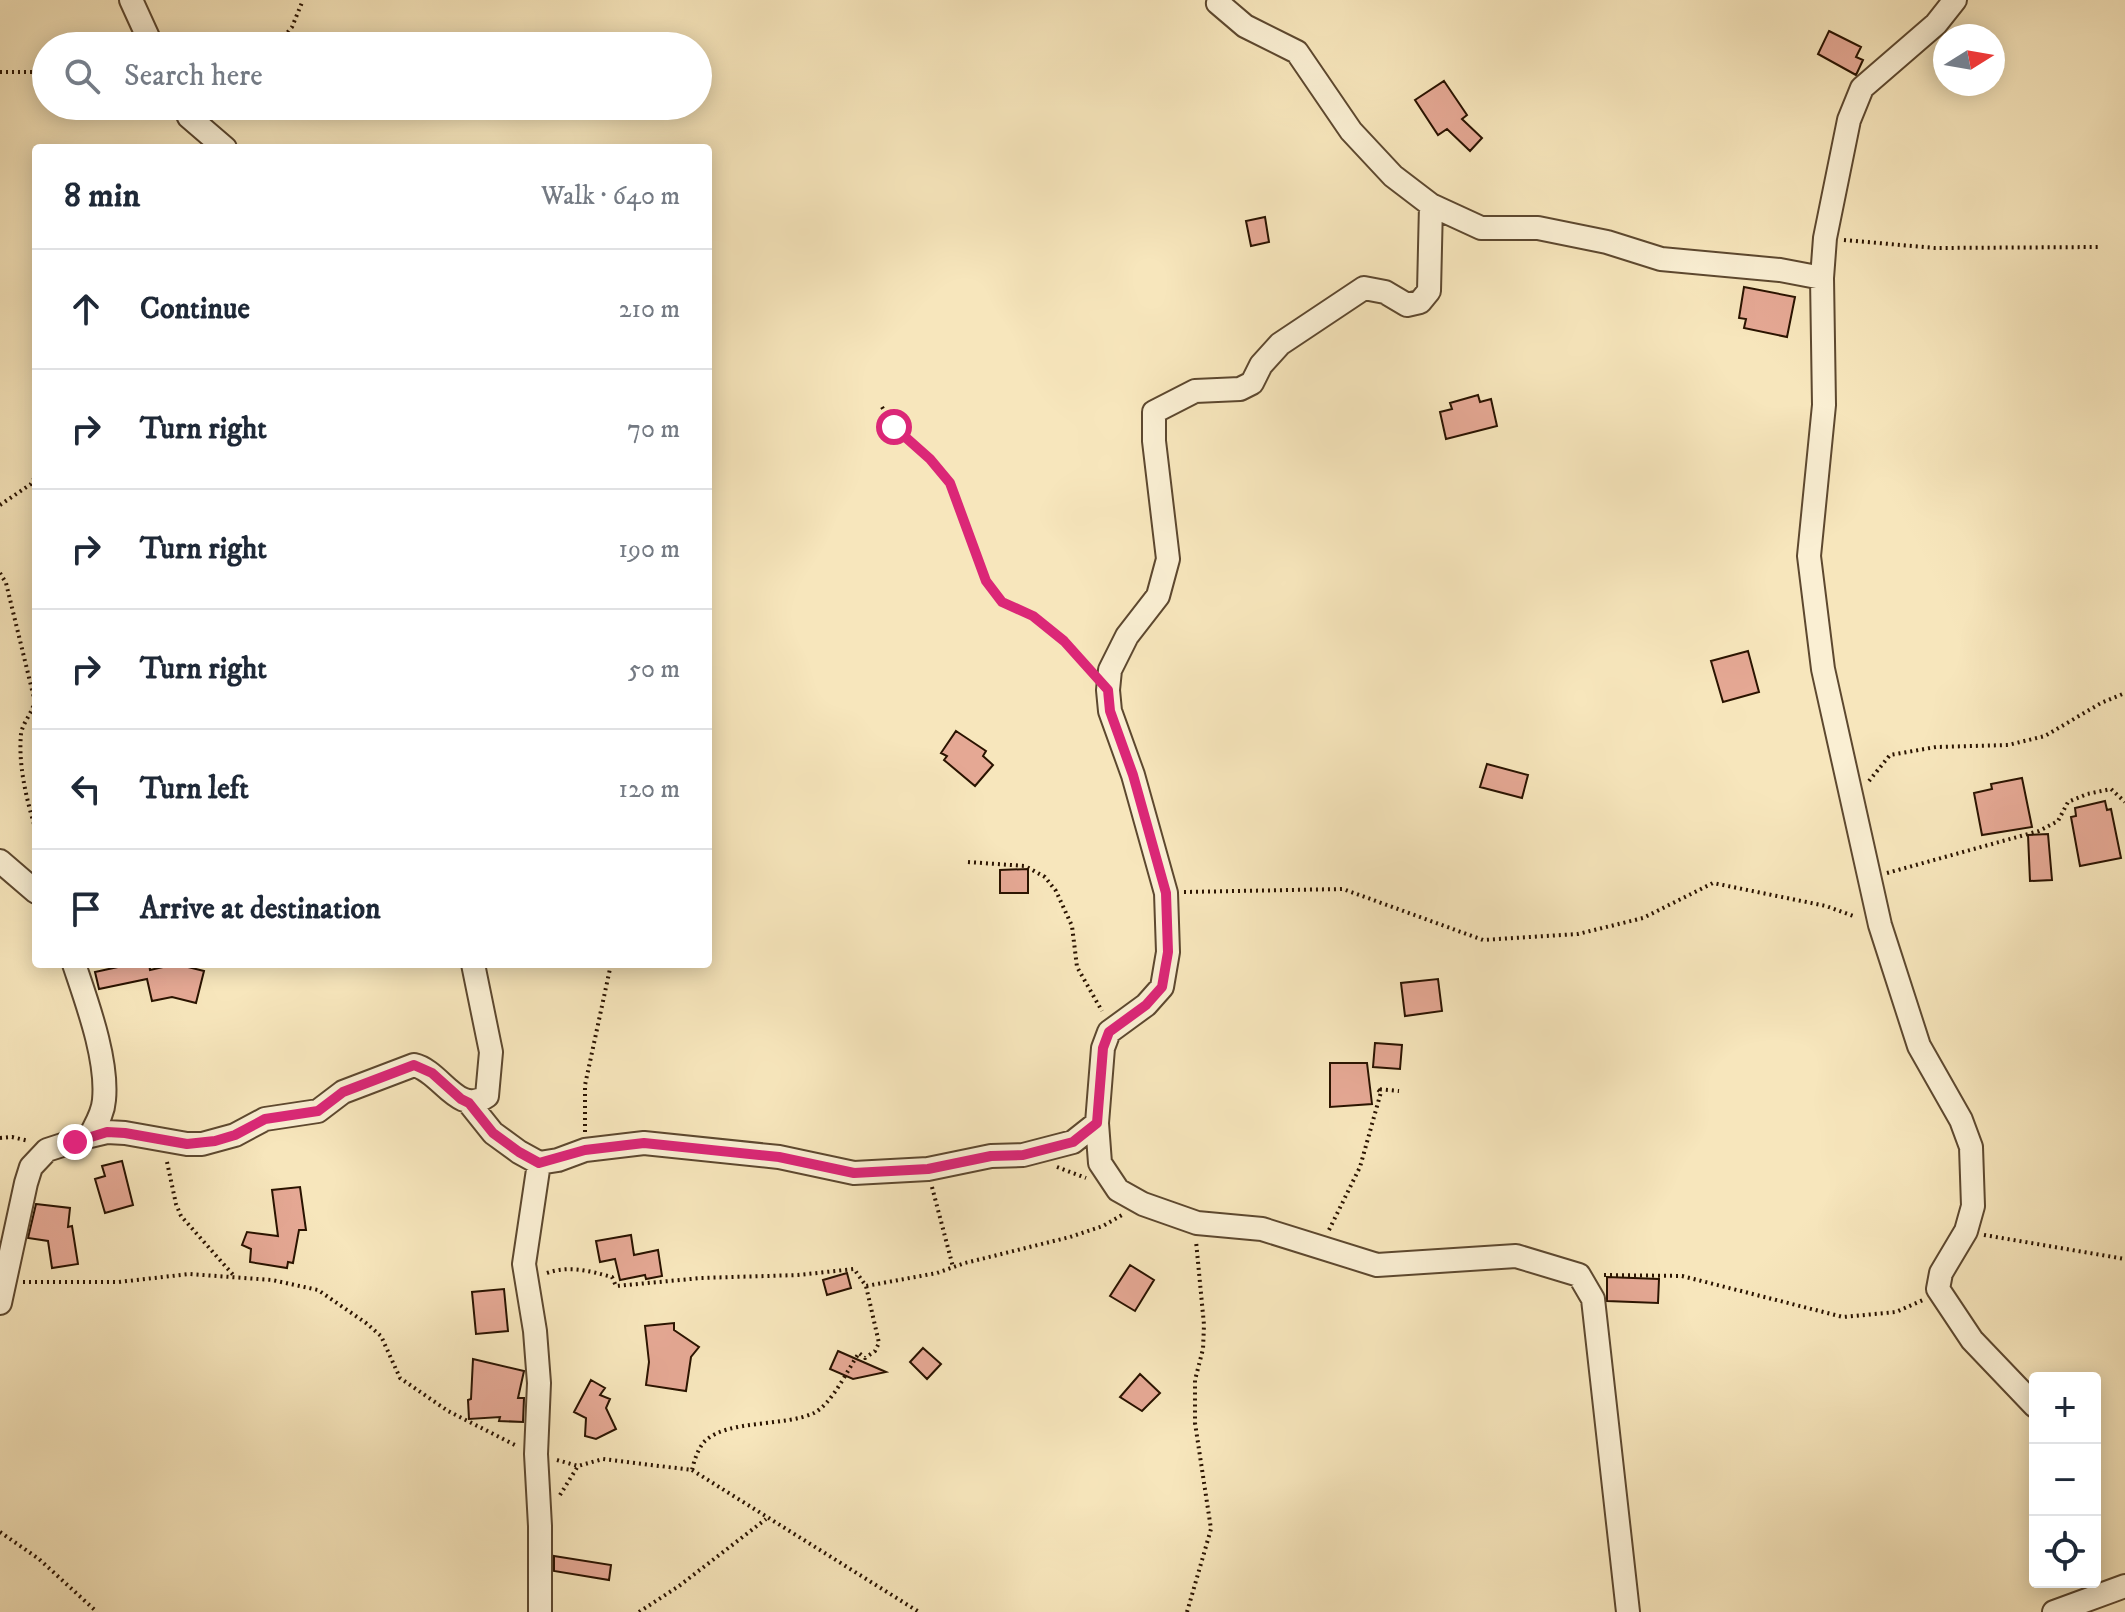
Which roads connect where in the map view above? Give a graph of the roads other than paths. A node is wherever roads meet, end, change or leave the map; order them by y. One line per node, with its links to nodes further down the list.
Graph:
1 (131, 0): 4 (street)
2 (1219, 0): 7 (street)
3 (1955, 0): 8 (street)
4 (146, 32)
5 (192, 120): 6 (street)
6 (220, 144)
7 (1431, 205): 8 (street); 14 (street)
8 (1822, 278): 18 (street)
9 (0, 861): 10 (street)
10 (32, 889)
11 (75, 968): 15 (street)
12 (474, 968): 13 (street)
13 (469, 1103): 15 (street); 16 (street)
14 (1097, 1123): 16 (street); 22 (street)
15 (90, 1136): 17 (street)
16 (539, 1163): 21 (street)
17 (2, 1299)
18 (2029, 1400)
19 (2125, 1586): 20 (street)
20 (2081, 1591): 23 (street)
21 (540, 1612)
22 (1628, 1612)
23 (2054, 1612)

